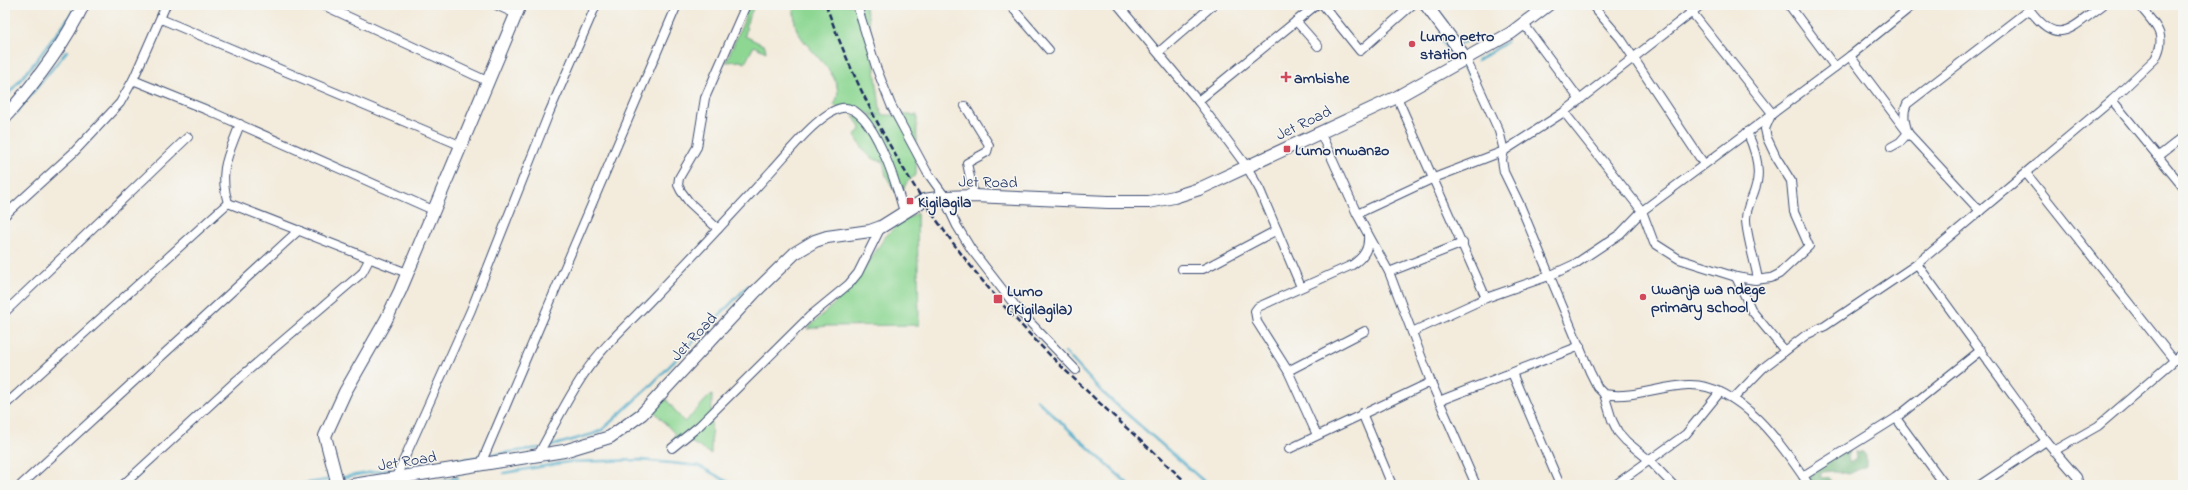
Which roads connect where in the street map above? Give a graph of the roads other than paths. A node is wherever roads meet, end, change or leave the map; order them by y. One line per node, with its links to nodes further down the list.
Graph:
1 (83, 5): 46 (main road)
2 (166, 5): 27 (street)
3 (323, 5): 38 (street)
4 (496, 5): 25 (street)
5 (596, 5): 115 (street)
6 (677, 5): 113 (street)
7 (746, 5): 72 (street)
8 (857, 5): 63 (street)
9 (1010, 5): 31 (street)
10 (1118, 5): 32 (street)
11 (1213, 5): 32 (street)
12 (1316, 5): 28 (street)
13 (1323, 5): 14 (street)
14 (1412, 5)
15 (1426, 5): 34 (main road)
16 (1548, 5): 29 (main road, Jet Road)
17 (1592, 5): 35 (street)
18 (1686, 5): 26 (street)
19 (1701, 5): 26 (street)
20 (1788, 5): 36 (street)
21 (1913, 5): 33 (street)
22 (2103, 5): 24 (street)
23 (2139, 5): 41 (street)
24 (2028, 7): 50 (street)
25 (518, 9): 38 (main road)
26 (1692, 12): 35 (street); 45 (street)
27 (161, 20): 37 (street); 53 (street)
28 (1296, 21): 30 (street); 42 (street)
29 (1522, 25): 34 (main road, Jet Road); 40 (street)
30 (1318, 46)
31 (1049, 50)
32 (1159, 52): 42 (street)
33 (1850, 56): 36 (street); 50 (street)
34 (1465, 57): 39 (main road, Jet Road); 55 (street)
35 (1633, 57): 40 (street); 57 (street)
36 (1835, 67): 45 (street)
37 (133, 80): 47 (street); 70 (street)
38 (487, 81): 53 (main road)
39 (1397, 97): 48 (main road, Jet Road); 60 (street)
40 (1580, 100): 44 (street)
41 (2112, 100): 56 (street); 59 (street)
42 (1198, 102): 58 (street)
43 (965, 106): 62 (street)
44 (1564, 112): 55 (street); 66 (street)
45 (1772, 113): 49 (street); 84 (street)
46 (5, 117)
47 (240, 124): 64 (street); 65 (street)
48 (1320, 132): 58 (main road, Jet Road); 69 (street)
49 (1747, 132): 57 (street); 84 (street)
50 (1908, 133): 54 (street); 67 (street)
51 (188, 137): 87 (street)
52 (2183, 137): 56 (street)
53 (462, 146): 65 (main road)
54 (1891, 147)
55 (1504, 151): 60 (street); 82 (street)
56 (2159, 156): 61 (street)
57 (1704, 164): 66 (street)
58 (1247, 167): 62 (main road, Jet Road); 74 (street)
59 (2026, 173): 67 (street); 94 (street)
60 (1434, 178): 69 (street); 76 (street)
61 (2183, 187)
62 (974, 196): 63 (main road, Jet Road)
63 (945, 197): 68 (main road, Jet Road); 95 (street)
64 (228, 203): 73 (street); 103 (street)
65 (433, 210): 81 (main road)
66 (1642, 211): 82 (street); 83 (street)
67 (1980, 211): 78 (street)
68 (904, 212): 71 (main road, Jet Road); 72 (street)
69 (1357, 214): 75 (street)
70 (5, 215)
71 (882, 227): 108 (street); 111 (main road, Jet Road)
72 (718, 229): 111 (street)
73 (299, 230): 77 (street); 116 (street)
74 (1277, 230): 79 (street); 85 (street)
75 (1368, 234): 80 (street); 85 (street)
76 (1463, 243): 80 (street); 86 (street)
77 (370, 258): 81 (street); 117 (street)
78 (1917, 264): 91 (street); 92 (street)
79 (1182, 270)
80 (1389, 272): 89 (street)
81 (407, 273): 118 (main road)
82 (1549, 276): 86 (street); 90 (street)
83 (1736, 277): 84 (street); 92 (street)
84 (1758, 280)
85 (1302, 287): 96 (street)
86 (1486, 298): 89 (street)
87 (5, 312)
88 (1365, 331): 96 (street)
89 (1412, 332): 98 (street)
90 (1580, 346): 97 (street); 100 (street)
91 (1981, 350): 105 (street); 107 (street)
92 (1785, 351): 101 (street)
93 (2183, 353): 94 (street)
94 (2174, 360): 110 (street)
95 (1076, 370)
96 (1288, 371): 106 (street)
97 (1512, 373): 102 (street); 122 (street)
98 (1430, 382): 102 (street); 104 (street)
99 (1720, 392): 100 (street); 101 (street); 112 (street)
100 (1604, 394): 112 (street)
101 (1733, 399): 114 (street)
102 (1439, 401): 121 (street)
103 (5, 405)
104 (1362, 413): 106 (street); 120 (street)
105 (1896, 418): 114 (street); 126 (street)
106 (1317, 435): 109 (street)
107 (2046, 441): 110 (street); 127 (street)
108 (672, 448)
109 (1289, 449)
110 (2054, 451): 128 (street)
111 (538, 455): 113 (main road, Jet Road)
112 (1649, 460): 123 (street); 124 (street)
113 (480, 466): 115 (main road, Jet Road)
114 (1803, 476): 125 (street)
115 (396, 477): 119 (main road, Jet Road)
116 (22, 485)
117 (123, 485)
118 (338, 485)
119 (353, 485)
120 (1392, 485)
121 (1476, 485)
122 (1560, 485)
123 (1615, 485)
124 (1673, 485)
125 (1809, 485)
126 (1945, 485)
127 (1980, 485)
128 (2079, 485)

